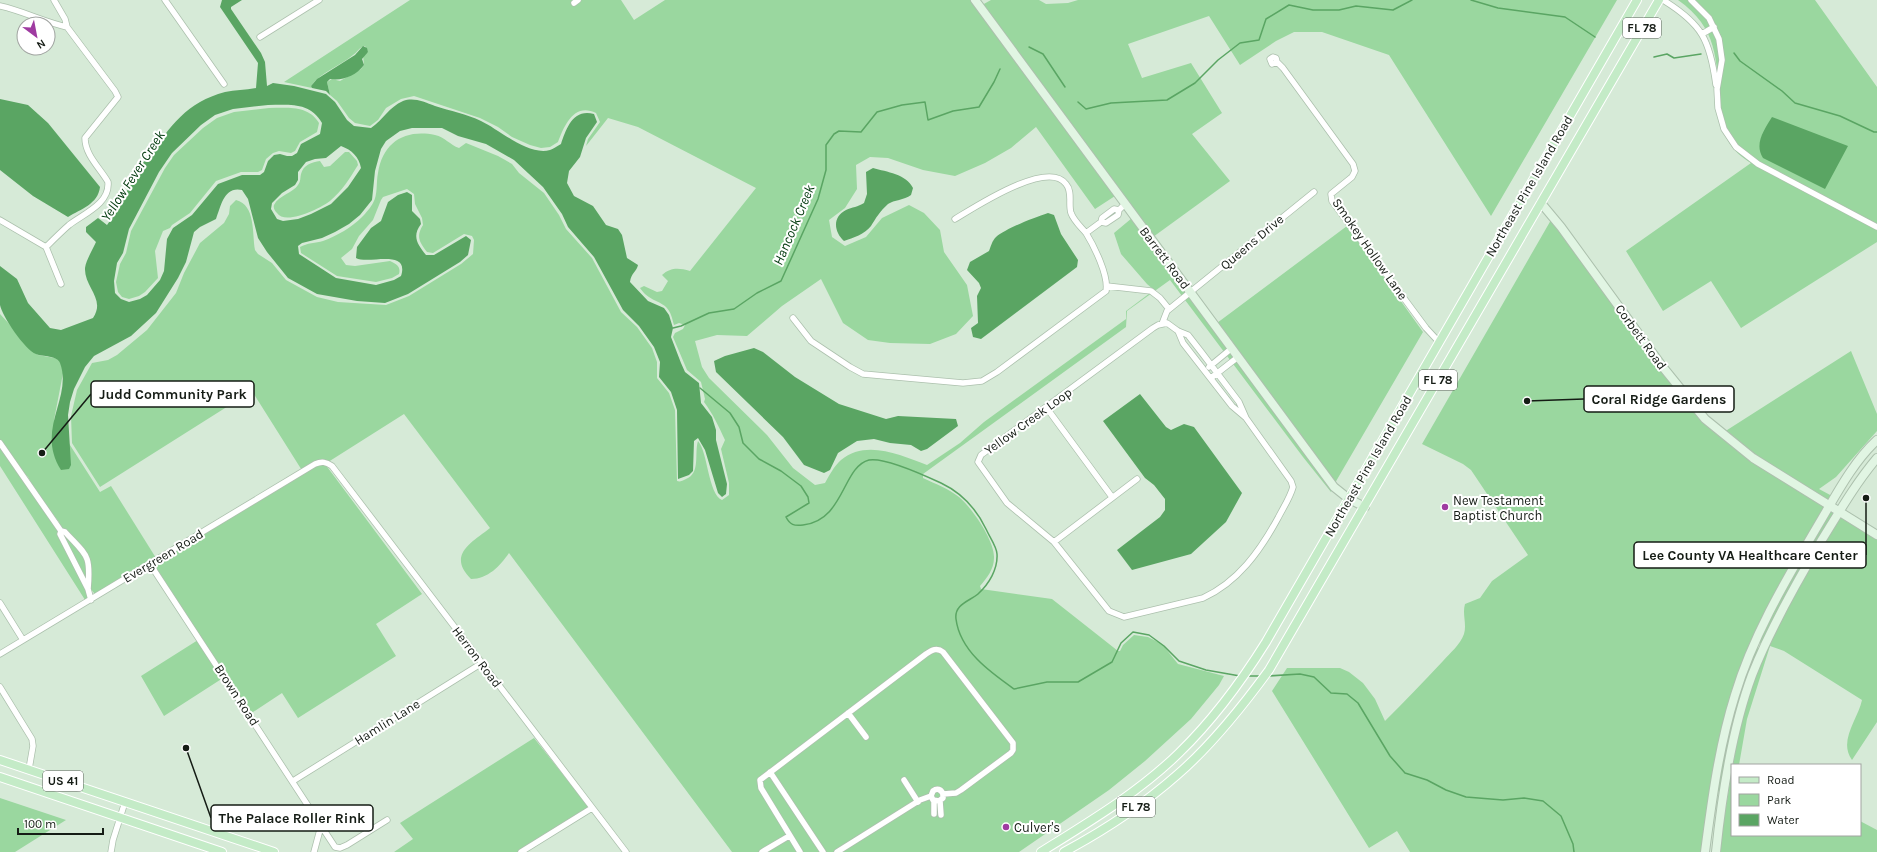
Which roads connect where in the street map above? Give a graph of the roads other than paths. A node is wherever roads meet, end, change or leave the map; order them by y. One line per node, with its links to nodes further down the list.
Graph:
1 (54, 0): 10 (street)
2 (166, 0): 15 (street)
3 (319, 0): 13 (street)
4 (975, 0): 19 (street, Barrett Road)
5 (1637, 0): 32 (main road, Northeast Pine Island Road / FL 78)
6 (1659, 0): 18 (main road, Northeast Pine Island Road / FL 78)
7 (1663, 0): 12 (street)
8 (1691, 0): 11 (street)
9 (0, 6): 10 (street)
10 (67, 27): 24 (street)
11 (1714, 27): 12 (street); 16 (street)
12 (1702, 34): 16 (street)
13 (260, 37)
14 (1277, 62): 32 (street, Smokey Hollow Lane)
15 (224, 84)
16 (1717, 89): 22 (street)
17 (1314, 192): 27 (street, Queens Drive)
18 (1541, 203): 52 (main road, Northeast Pine Island Road / FL 78); 53 (street, Corbett Road)
19 (1122, 207): 23 (street); 27 (street, Barrett Road)
20 (956, 219): 23 (street)
21 (0, 220): 24 (street)
22 (1877, 227)
23 (1086, 233): 26 (street)
24 (46, 247): 25 (street)
25 (61, 284)
26 (1107, 286): 28 (street); 29 (street)
27 (1190, 291): 28 (street, Queens Drive); 34 (street, Barrett Road)
28 (1169, 309): 30 (street)
29 (793, 318)
30 (1162, 324): 31 (street); 43 (street, Yellow Creek Loop)
31 (1178, 331): 33 (street); 35 (street)
32 (1439, 342): 51 (main road, Northeast Pine Island Road / FL 78)
33 (1196, 344): 35 (street); 37 (street)
34 (1232, 348): 36 (street, Barrett Road); 37 (street)
35 (1189, 350): 38 (street)
36 (1238, 357): 39 (street); 51 (street, Barrett Road)
37 (1211, 365): 38 (street); 39 (street)
38 (1205, 370): 40 (street)
39 (1217, 373): 40 (street); 41 (street)
40 (1211, 378): 42 (street)
41 (1233, 394): 42 (street); 44 (street)
42 (1226, 398): 44 (street)
43 (1046, 408): 50 (street); 57 (street, Yellow Creek Loop)
44 (1246, 418): 57 (street, Yellow Creek Loop)
45 (1877, 440): 53 (street)
46 (0, 443): 55 (street)
47 (1877, 458): 54 (street)
48 (327, 462): 58 (street, Evergreen Road); 66 (street, Herron Road)
49 (1137, 479): 50 (street)
50 (1112, 497): 57 (street)
51 (1349, 499): 52 (street, Barrett Road); 84 (main road, Northeast Pine Island Road / FL 78)
52 (1365, 506): 102 (main road, Northeast Pine Island Road / FL 78)
53 (1830, 506): 54 (street, Corbett Road); 63 (street)
54 (1840, 512): 56 (street, Corbett Road); 64 (street)
55 (61, 531): 59 (street); 59 (street)
56 (1877, 535)
57 (1054, 542)
58 (150, 564): 60 (street, Evergreen Road); 75 (street, Brown Road)
59 (88, 589): 60 (street)
60 (91, 600): 62 (street, Evergreen Road)
61 (0, 603): 62 (street)
62 (23, 640): 65 (street, Evergreen Road)
63 (1754, 643): 64 (street); 77 (street)
64 (1764, 648): 79 (street)
65 (0, 654)
66 (482, 663): 75 (street, Hamlin Lane); 82 (street, Herron Road)
67 (0, 687): 71 (street)
68 (848, 712): 69 (street); 72 (street); 76 (street)
69 (866, 737)
70 (0, 760): 71 (main road, US 41)
71 (29, 769): 80 (main road, US 41)
72 (770, 772): 89 (street); 98 (street)
73 (0, 777): 86 (main road, US 41)
74 (904, 780): 81 (street)
75 (293, 781): 88 (street, Brown Road)
76 (943, 794): 78 (street); 78 (street)
77 (1713, 798): 79 (street); 103 (street)
78 (935, 799): 81 (street); 83 (street); 85 (street)
79 (1723, 799): 104 (street)
80 (125, 802): 86 (street); 92 (main road, US 41)
81 (918, 802): 99 (street)
82 (592, 808): 94 (street); 95 (street, Herron Road)
83 (934, 814)
84 (1102, 814): 100 (main road, Northeast Pine Island Road / FL 78); 101 (main road)
85 (941, 815)
86 (120, 818): 90 (street); 91 (main road, US 41)
87 (387, 820): 88 (street, Brown Road)
88 (321, 826): 93 (street)
89 (789, 836): 96 (street); 97 (street)
90 (111, 852)
91 (222, 852)
92 (274, 852)
93 (314, 852)
94 (521, 852)
95 (626, 852)
96 (762, 852)
97 (800, 852)
98 (823, 852)
99 (837, 852)
100 (1041, 852)
101 (1048, 852)
102 (1064, 852)
103 (1705, 852)
104 (1716, 852)

